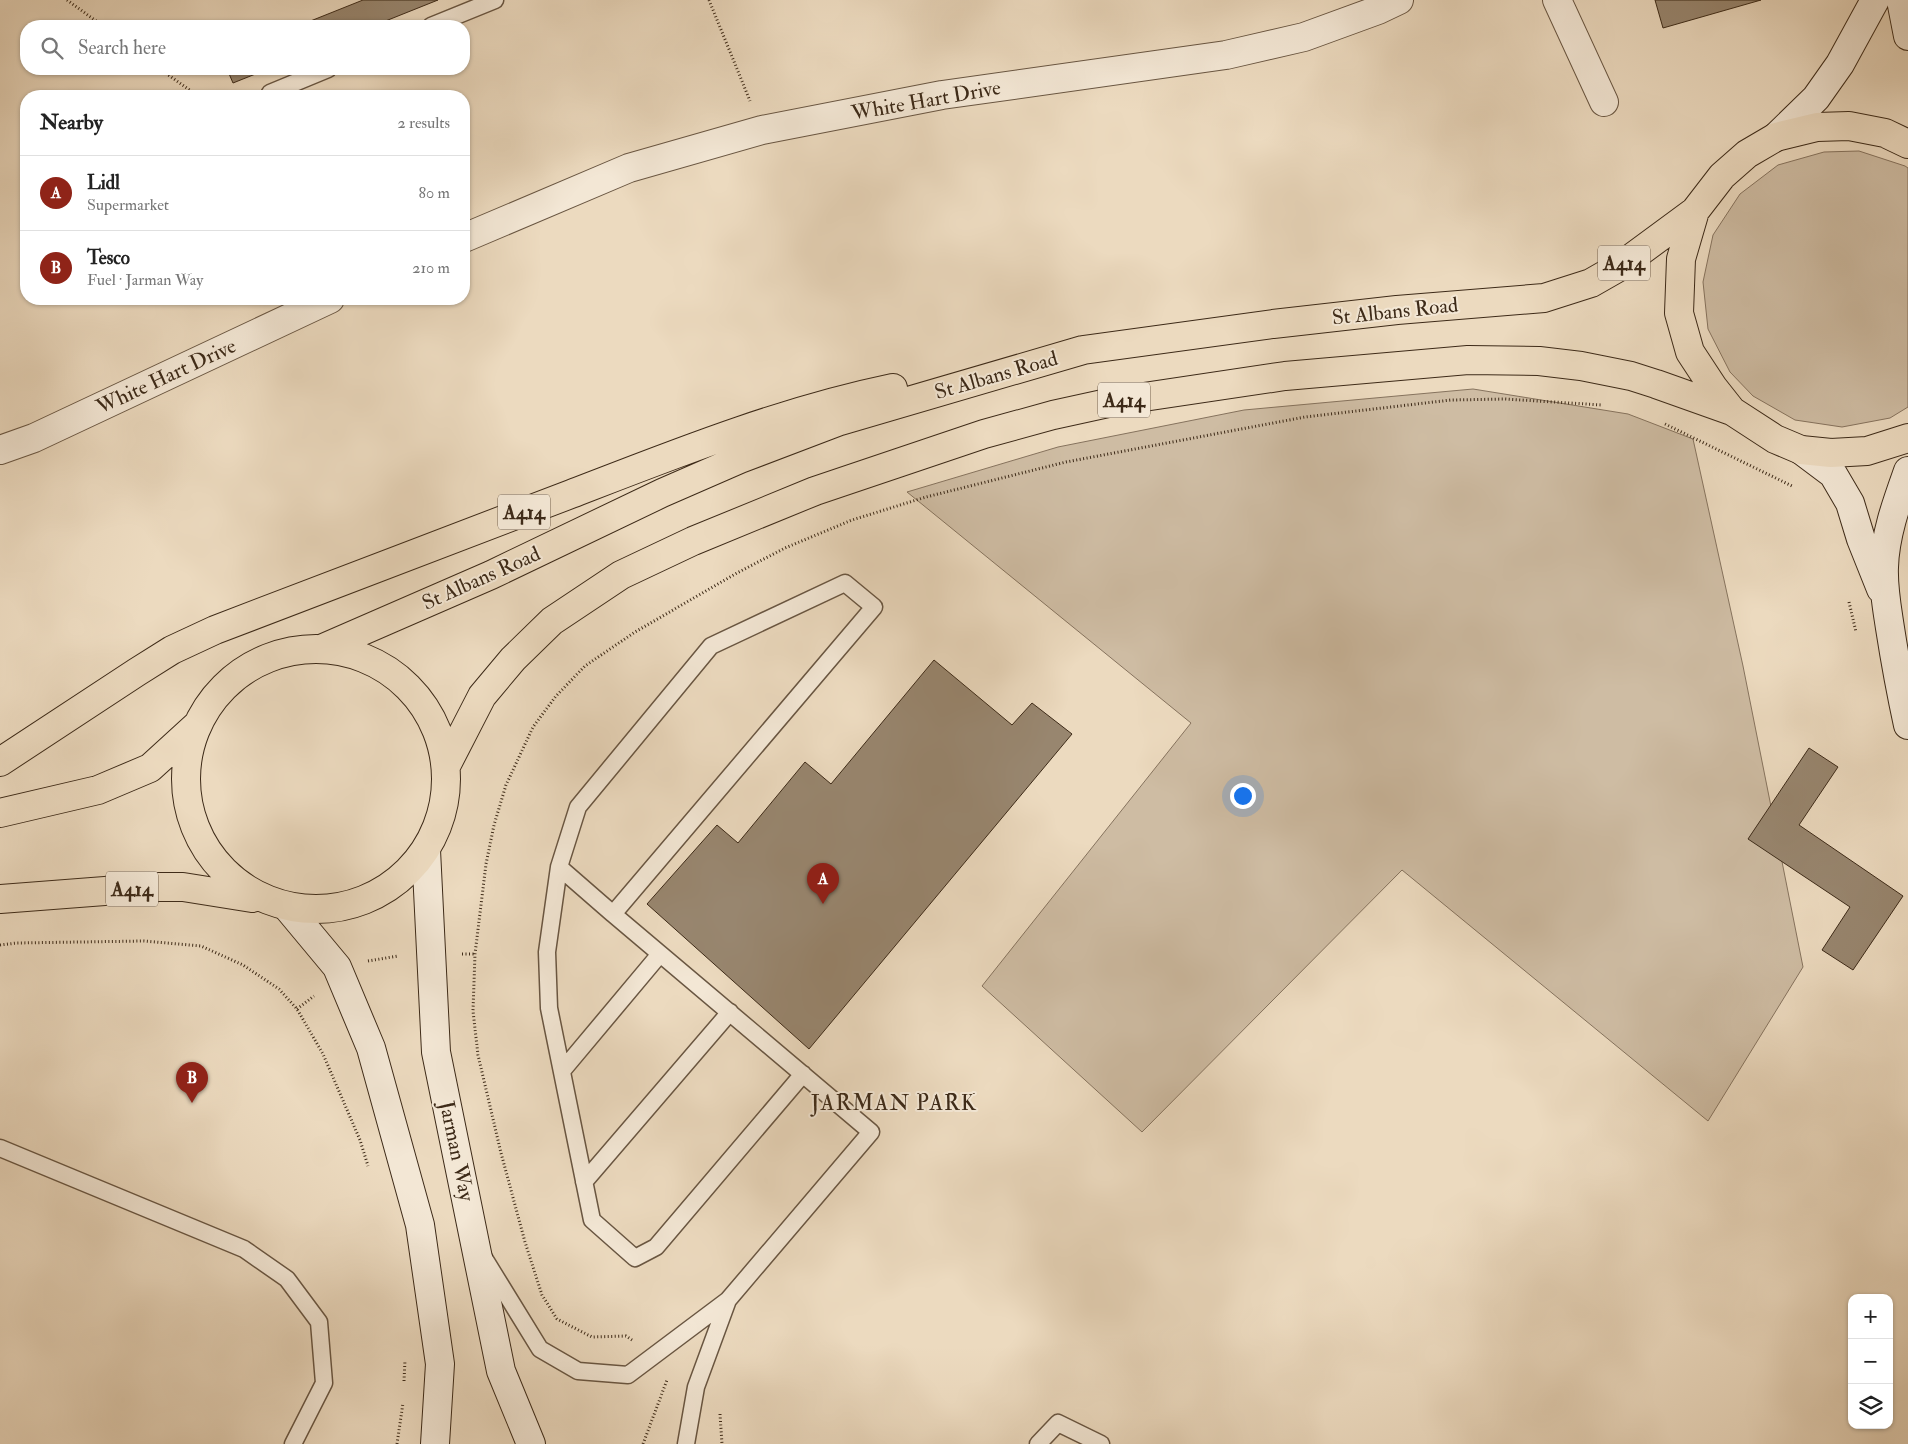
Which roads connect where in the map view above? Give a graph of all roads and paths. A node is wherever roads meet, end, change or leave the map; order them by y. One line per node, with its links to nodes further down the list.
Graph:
1 (67, 0): 8 (path)
2 (495, 0): 9 (lane)
3 (709, 0): 16 (path)
4 (1399, 0): 16 (street, White Hart Drive)
5 (1558, 0): 15 (street)
6 (1875, 0): 17 (street)
7 (1901, 0): 10 (street)
8 (95, 20)
9 (446, 20)
10 (1908, 36)
11 (168, 75): 13 (path)
12 (314, 75): 14 (lane)
13 (190, 90)
14 (277, 90)
15 (1604, 102)
16 (762, 130): 20 (street, White Hart Drive)
17 (1776, 137): 18 (main road); 19 (main road)
18 (1908, 144)
19 (1695, 211): 22 (main road, St Albans Road / A414); 24 (main road)
20 (470, 235)
21 (317, 305): 27 (street, White Hart Drive)
22 (1083, 350): 34 (main road, St Albans Road / A414); 37 (main road, A414)
23 (1604, 405): 47 (path)
24 (1732, 411): 28 (main road); 38 (main road, A414)
25 (1662, 422): 30 (path)
26 (1908, 438): 28 (main road)
27 (0, 450)
28 (1801, 450): 32 (street)
29 (1908, 471): 32 (street)
30 (1799, 490)
31 (1849, 599): 33 (path)
32 (1886, 602): 35 (street)
33 (1856, 635)
34 (321, 649): 36 (main road); 38 (main road)
35 (1908, 725)
36 (196, 726): 39 (main road); 43 (main road)
37 (0, 762)
38 (446, 766): 40 (main road)
39 (0, 813)
40 (426, 850): 43 (main road); 46 (street, Jarman Way)
41 (559, 867): 44 (lane); 44 (lane); 52 (lane)
42 (0, 899): 43 (main road, A414)
43 (275, 904): 49 (street)
44 (613, 914): 48 (lane)
45 (0, 945): 50 (path)
46 (431, 954): 47 (path); 49 (path); 57 (street, Jarman Way)
47 (475, 954): 60 (path)
48 (660, 954): 51 (lane); 52 (lane)
49 (341, 977): 50 (path); 66 (street)
50 (297, 1009): 55 (path)
51 (730, 1012): 53 (lane); 56 (lane)
52 (562, 1071): 56 (lane)
53 (803, 1074): 56 (lane); 58 (lane)
54 (1, 1147): 64 (lane)
55 (370, 1175)
56 (584, 1182)
57 (476, 1246): 60 (lane); 67 (street, Jarman Way)
58 (728, 1300): 60 (lane); 61 (lane)
59 (404, 1351): 62 (path)
60 (650, 1358): 68 (path)
61 (696, 1387): 69 (lane); 70 (path)
62 (404, 1388)
63 (404, 1398): 65 (path)
64 (293, 1444)
65 (397, 1444)
66 (435, 1444)
67 (531, 1444)
68 (643, 1444)
69 (686, 1444)
70 (722, 1444)
71 (1038, 1444): 72 (lane)
72 (1101, 1444)

